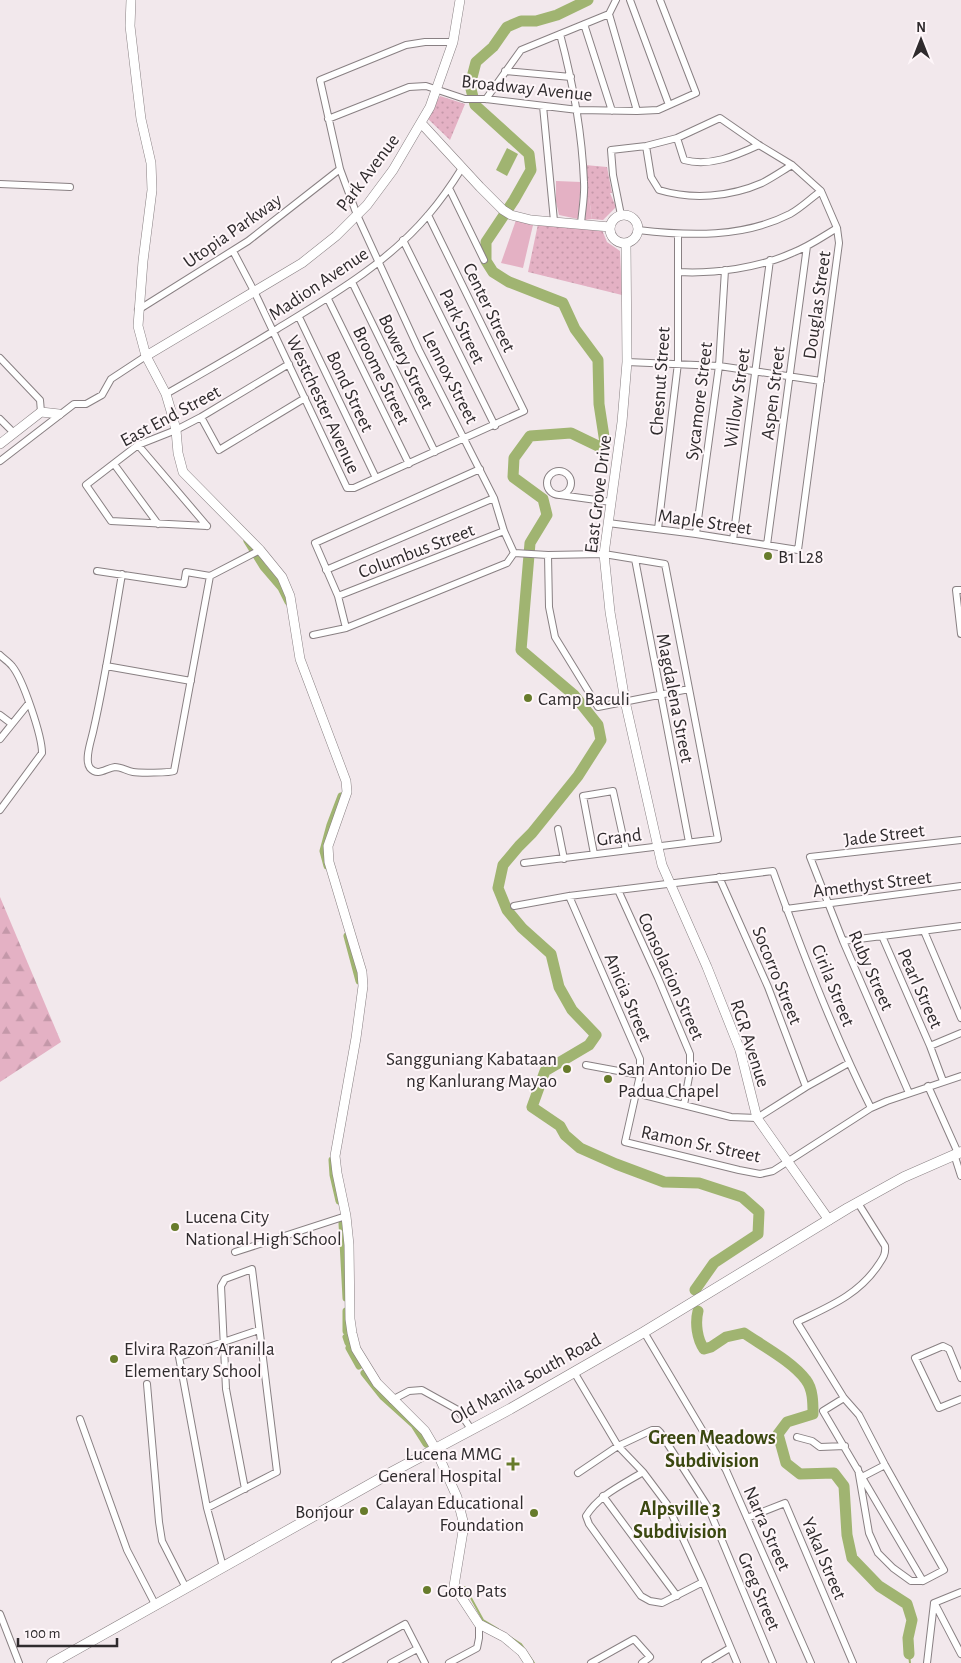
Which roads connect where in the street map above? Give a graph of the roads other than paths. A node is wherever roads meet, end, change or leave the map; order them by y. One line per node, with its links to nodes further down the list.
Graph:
1 (131, 0): 52 (street)
2 (460, 0): 9 (street, Park Avenue)
3 (616, 0): 6 (street)
4 (630, 0): 14 (street)
5 (660, 0): 14 (street, Broadway Avenue)
6 (609, 14): 7 (street); 18 (street)
7 (584, 24): 8 (street); 17 (street)
8 (560, 34): 10 (street); 11 (street)
9 (454, 42): 12 (street, Park Avenue); 19 (street, Lennox Street)
10 (505, 71): 11 (street); 13 (street)
11 (571, 76): 16 (street)
12 (436, 90): 13 (street, Broadway Avenue); 19 (street, Broadway Avenue); 20 (street, Park Avenue)
13 (486, 99): 15 (street, Broadway Avenue)
14 (669, 105): 18 (street, Broadway Avenue)
15 (543, 106): 16 (street, Broadway Avenue); 34 (street)
16 (578, 110): 17 (street, Broadway Avenue); 35 (street)
17 (612, 110): 18 (street, Broadway Avenue)
18 (637, 111)
19 (328, 119): 26 (street, Lennox Street)
20 (421, 123): 25 (street); 31 (street, Park Avenue)
21 (677, 138): 22 (street, Douglas Street); 22 (street); 23 (street)
22 (759, 145): 24 (street, Douglas Street)
23 (646, 146): 24 (street); 33 (street)
24 (792, 165): 30 (street, Douglas Street)
25 (462, 168): 29 (street, Madion Avenue); 34 (street)
26 (340, 169): 31 (street, Lennox Street); 43 (street, Utopia Parkway)
27 (0, 184): 28 (street)
28 (70, 187)
29 (449, 188): 32 (street, Madion Avenue); 44 (street)
30 (821, 191): 37 (street, Douglas Street); 39 (street)
31 (357, 215): 46 (street, Lennox Street); 50 (street, Park Avenue)
32 (428, 215): 40 (street, Madion Avenue); 70 (street, Center Street)
33 (621, 215): 36 (street); 38 (street)
34 (554, 221): 35 (street)
35 (581, 224): 36 (street)
36 (610, 227): 41 (street)
37 (837, 228): 42 (street); 63 (street, Douglas Street)
38 (638, 230): 39 (street); 41 (street)
39 (678, 235): 48 (street, Chesnut Street)
40 (403, 240): 46 (street, Madion Avenue); 70 (street, Park Street)
41 (626, 242): 57 (street, East Grove Drive)
42 (806, 246): 45 (street); 62 (street, Aspen Street)
43 (233, 251): 50 (street, Westchester Avenue); 52 (street, Utopia Parkway)
44 (484, 260)
45 (770, 260): 47 (street); 61 (street, Willow Street)
46 (378, 262): 49 (street, Madion Avenue); 73 (street, Lennox Street)
47 (725, 270): 48 (street); 60 (street, Sycamore Street)
48 (678, 272): 58 (street, Chesnut Street)
49 (352, 282): 51 (street, Madion Avenue); 76 (street, Bowery Street)
50 (254, 291): 54 (street, Westchester Avenue); 55 (street, Park Avenue)
51 (328, 299): 53 (street, Madion Avenue); 79 (street, Broome Street)
52 (138, 310): 55 (street)
53 (299, 317): 54 (street, Madion Avenue); 81 (street, Bond Street)
54 (273, 331): 59 (street, Westchester Avenue); 64 (street, Madion Avenue)
55 (146, 356): 64 (street); 67 (street)
56 (0, 358): 66 (street)
57 (627, 362): 58 (street); 84 (street, East Grove Drive)
58 (678, 363): 60 (street); 87 (street, Chesnut Street)
59 (289, 364): 65 (street, Westchester Avenue); 68 (street, East End Street)
60 (719, 366): 61 (street); 89 (street, Sycamore Street)
61 (755, 371): 62 (street); 90 (street, Willow Street)
62 (789, 376): 63 (street); 91 (street, Aspen Street)
63 (820, 381): 93 (street, Douglas Street)
64 (166, 394): 71 (street)
65 (305, 398): 68 (street); 81 (street, Westchester Avenue)
66 (42, 412): 67 (street); 72 (street)
67 (59, 414): 77 (street)
68 (200, 417): 71 (street, East End Street)
69 (0, 419): 72 (street)
70 (495, 426): 73 (street)
71 (176, 430): 75 (street, East End Street); 92 (street)
72 (14, 432): 74 (street)
73 (465, 439): 76 (street); 80 (street, Lennox Street)
74 (0, 444)
75 (138, 445): 78 (street, East End Street); 86 (street, East End Street)
76 (435, 452): 79 (street)
77 (0, 461)
78 (114, 464): 86 (street); 86 (street, East End Street)
79 (409, 464): 81 (street)
80 (480, 470): 83 (street, Lennox Street); 98 (street)
81 (376, 478)
82 (558, 494): 84 (street)
83 (494, 498): 88 (street, Lennox Street); 98 (street)
84 (611, 502): 85 (street, East Grove Drive)
85 (608, 523): 87 (street, Maple Street); 95 (street, East Grove Drive)
86 (158, 524)
87 (658, 529): 89 (street, Maple Street)
88 (504, 531): 94 (street, Lennox Street); 103 (street, Columbus Street)
89 (696, 534): 90 (street, Maple Street)
90 (733, 540): 91 (street, Maple Street)
91 (767, 545): 93 (street, Maple Street)
92 (260, 550): 101 (street); 160 (street)
93 (798, 550)
94 (514, 553): 96 (street); 104 (street)
95 (604, 554): 96 (street); 97 (street); 112 (street, East Grove Drive)
96 (548, 555): 112 (street)
97 (635, 559): 110 (street); 111 (street, Magdalena Street)
98 (326, 570): 103 (street)
99 (97, 571): 100 (street)
100 (122, 574): 101 (street); 108 (street)
101 (210, 576): 109 (street)
102 (959, 590): 105 (street)
103 (338, 596): 104 (street)
104 (346, 628): 106 (street)
105 (961, 634)
106 (313, 635)
107 (0, 655): 113 (street)
108 (106, 666): 109 (street); 109 (street)
109 (191, 681)
110 (689, 689): 111 (street); 120 (street, Grand)
111 (660, 694): 112 (street); 120 (street, Magdalena Street)
112 (625, 702): 121 (street, East Grove Drive)
113 (30, 703): 115 (street); 117 (street)
114 (0, 715): 115 (street)
115 (12, 724): 116 (street)
116 (0, 739)
117 (0, 810)
118 (558, 830): 125 (street)
119 (961, 840): 124 (street, Jade Street)
120 (689, 842): 121 (street, Grand)
121 (657, 847): 122 (street, Grand); 127 (street, East Grove Drive)
122 (626, 850): 123 (street, Grand); 123 (street)
123 (594, 854): 125 (street, Grand)
124 (810, 857): 133 (street, Ruby Street)
125 (564, 859): 126 (street, Grand)
126 (524, 863)
127 (662, 864): 129 (street, RGR Avenue)
128 (719, 877): 129 (street); 135 (street, Cirila Street); 149 (street, Socorro Street)
129 (670, 884): 131 (street); 154 (street, RGR Avenue)
130 (961, 886): 133 (street, Amethyst Street)
131 (618, 890): 132 (street); 152 (street, Consolacion Street)
132 (569, 896): 134 (street); 145 (street, Anicia Street)
133 (827, 903): 135 (street, Amethyst Street); 139 (street, Ruby Street)
134 (514, 906)
135 (786, 909): 143 (street, Cirila Street)
136 (961, 926): 137 (street)
137 (924, 931): 138 (street); 140 (street)
138 (882, 936): 139 (street); 142 (street, Pearl Street)
139 (843, 941): 151 (street, Ruby Street)
140 (961, 1018)
141 (961, 1033): 142 (street)
142 (930, 1046): 147 (street, Pearl Street)
143 (849, 1063): 149 (street); 153 (street, Cirila Street)
144 (586, 1065): 145 (street)
145 (640, 1075): 150 (street, Anicia Street)
146 (961, 1076): 147 (street, Ramon Sr. Street)
147 (943, 1081): 148 (street, Ramon Sr. Street)
148 (928, 1086): 151 (street, Ramon Sr. Street); 156 (street)
149 (806, 1087): 154 (street)
150 (636, 1093): 152 (street); 155 (street, Anicia Street)
151 (910, 1093): 153 (street, Ramon Sr. Street)
152 (684, 1105): 154 (street)
153 (871, 1108): 157 (street, Ramon Sr. Street)
154 (757, 1118): 157 (street, RGR Avenue)
155 (625, 1142): 157 (street, Ramon Sr. Street)
156 (957, 1153): 158 (street); 159 (main road, Old Manila South Road)
157 (788, 1162): 161 (street, RGR Avenue)
158 (961, 1176)
159 (858, 1203): 161 (main road, Old Manila South Road); 169 (street)
160 (346, 1216): 162 (street); 171 (street)
161 (829, 1220): 164 (main road, Old Manila South Road)
162 (235, 1252)
163 (259, 1330): 165 (street); 165 (street); 183 (street)
164 (644, 1332): 166 (main road, Old Manila South Road); 186 (street, Narra Street)
165 (224, 1342): 183 (street); 185 (street)
166 (574, 1372): 173 (main road, Old Manila South Road); 175 (street)
167 (961, 1378): 170 (street)
168 (148, 1384): 190 (street)
169 (844, 1398): 176 (street); 178 (street)
170 (961, 1399)
171 (392, 1400): 173 (street); 177 (street)
172 (80, 1419): 194 (street)
173 (471, 1429): 177 (main road, Old Manila South Road)
174 (797, 1437): 176 (street)
175 (618, 1446): 180 (street); 181 (street, Greg Street); 212 (street, Greg Street)
176 (845, 1446): 179 (street)
177 (435, 1448): 187 (main road, Old Manila South Road); 196 (street)
178 (885, 1466): 182 (street); 188 (street)
179 (858, 1469): 182 (street); 188 (street)
180 (642, 1472): 184 (street); 189 (street)
181 (578, 1473)
182 (862, 1477): 188 (street)
183 (245, 1489): 185 (street)
184 (603, 1496): 192 (street); 192 (street)
185 (207, 1508): 187 (street)
186 (747, 1518): 213 (street, Narra Street); 214 (street, Yakal Street)
187 (223, 1566): 190 (main road, Old Manila South Road)
188 (923, 1581)
189 (703, 1582): 192 (street); 197 (street)
190 (186, 1588): 194 (main road, Old Manila South Road)
191 (960, 1594): 193 (street)
192 (677, 1596)
193 (934, 1603): 199 (street); 215 (street)
194 (156, 1606): 202 (main road, Old Manila South Road)
195 (0, 1614): 201 (street)
196 (479, 1624): 200 (street); 207 (street)
197 (730, 1648): 210 (street); 211 (street)
198 (417, 1649): 203 (street); 204 (street); 205 (street)
199 (961, 1654)
200 (457, 1661): 206 (street)
201 (19, 1663)
202 (52, 1663)
203 (335, 1663)
204 (391, 1663)
205 (425, 1663)
206 (449, 1663)
207 (530, 1663)
208 (591, 1663): 209 (street)
209 (642, 1663)
210 (705, 1663)
211 (737, 1663)
212 (773, 1663)
213 (812, 1663)
214 (853, 1663)
215 (927, 1663)

